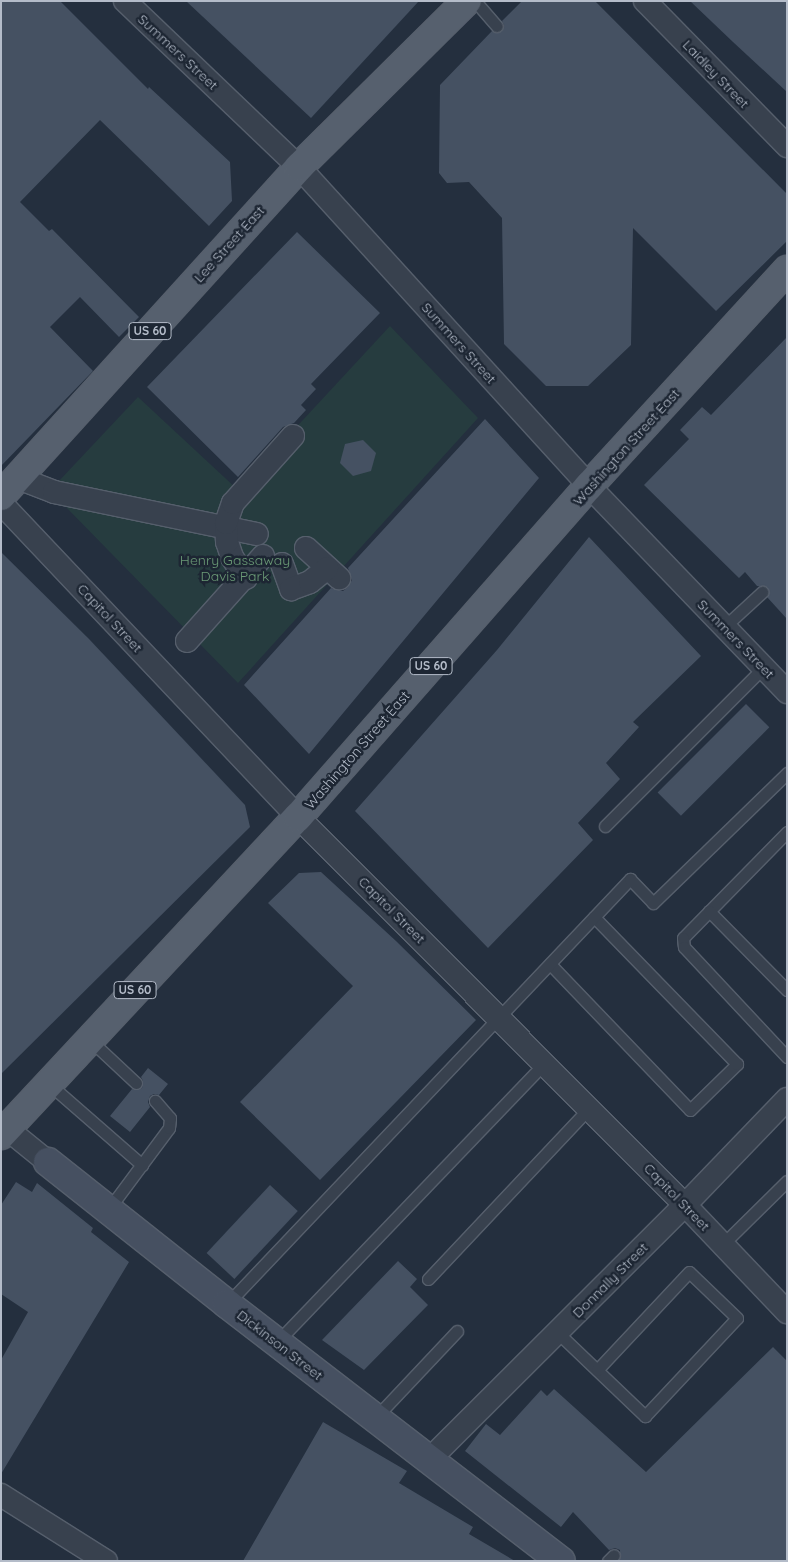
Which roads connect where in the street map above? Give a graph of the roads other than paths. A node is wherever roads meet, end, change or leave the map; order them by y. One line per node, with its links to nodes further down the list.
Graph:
1 (125, 1): 7 (street, Summers Street)
2 (467, 1): 7 (main road, Lee Street East / US 60)
3 (475, 1): 5 (lane)
4 (645, 1): 6 (street, Laidley Street)
5 (497, 26)
6 (787, 146)
7 (299, 167): 10 (street, Summers Street); 11 (main road, Lee Street East / US 60)
8 (787, 270): 10 (main road, Washington Street East / US 60)
9 (293, 436): 13 (street)
10 (589, 486): 18 (street, Summers Street); 23 (main road, Washington Street East / US 60)
11 (9, 487): 13 (street)
12 (1, 503): 23 (street, Capitol Street)
13 (226, 527): 14 (street); 16 (street)
14 (257, 534)
15 (306, 548): 16 (street)
16 (246, 578): 19 (street)
17 (762, 592): 18 (lane)
18 (724, 627): 20 (street, Summers Street)
19 (187, 641)
20 (763, 668): 21 (street, Summers Street); 24 (lane)
21 (787, 692)
22 (787, 773): 27 (lane)
23 (298, 817): 30 (street, Capitol Street); 31 (main road, Washington Street East / US 60)
24 (605, 826)
25 (787, 832): 26 (lane)
26 (709, 911): 29 (lane); 32 (lane)
27 (594, 917): 28 (lane); 28 (lane)
28 (550, 964): 30 (lane)
29 (787, 990)
30 (500, 1017): 33 (street, Capitol Street); 47 (lane)
31 (89, 1039): 34 (main road, Washington Street East / US 60); 35 (lane)
32 (787, 1057)
33 (545, 1063): 38 (street, Capitol Street); 51 (lane)
34 (48, 1083): 39 (main road, Washington Street East / US 60); 41 (lane)
35 (136, 1084)
36 (787, 1099): 43 (street, Donnally Street)
37 (155, 1101): 41 (lane)
38 (589, 1108): 43 (street, Capitol Street); 46 (lane)
39 (3, 1129): 40 (street, Dickinson Street)
40 (48, 1162): 44 (street, Dickinson Street)
41 (142, 1165): 44 (lane)
42 (787, 1181): 45 (lane)
43 (685, 1205): 45 (street, Capitol Street); 50 (street, Donnally Street)
44 (108, 1210): 47 (street, Dickinson Street)
45 (722, 1245): 48 (street, Capitol Street)
46 (428, 1279)
47 (227, 1304): 51 (street, Dickinson Street)
48 (787, 1312)
49 (457, 1331): 53 (lane)
50 (557, 1332): 52 (lane); 54 (street, Donnally Street)
51 (277, 1342): 53 (street, Dickinson Street)
52 (596, 1370): 52 (lane)
53 (376, 1417): 54 (street, Dickinson Street)
54 (430, 1458): 56 (street, Dickinson Street)
55 (1, 1495): 57 (street)
56 (548, 1556)
57 (106, 1561)

